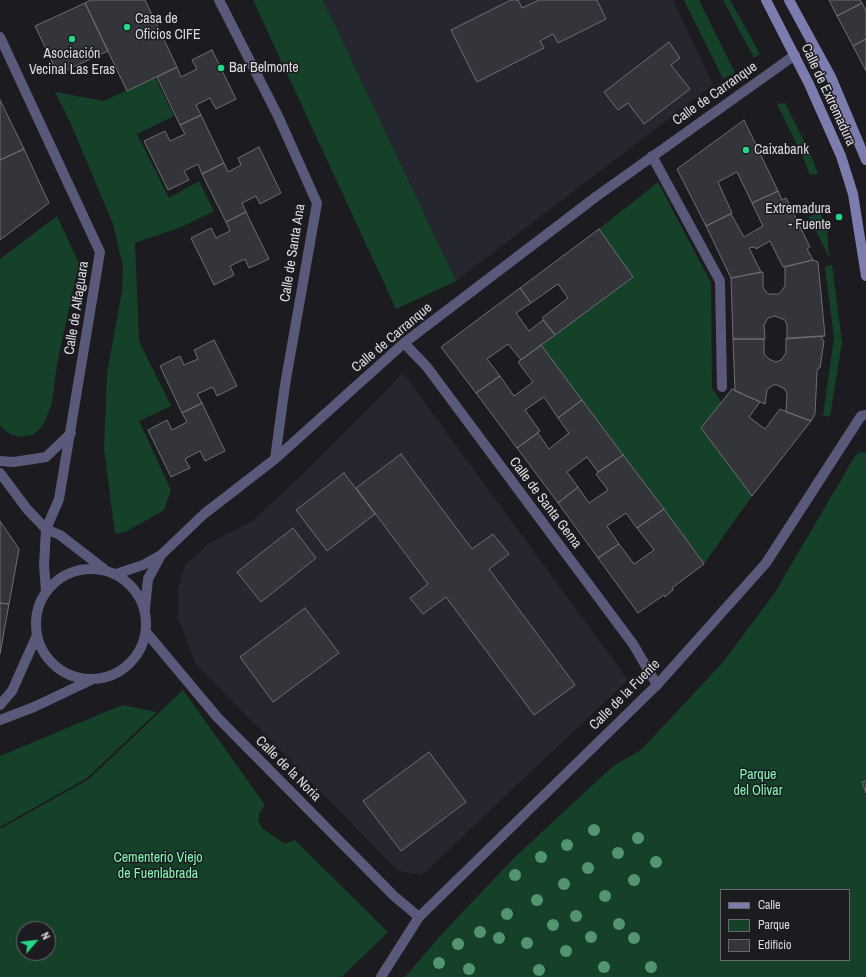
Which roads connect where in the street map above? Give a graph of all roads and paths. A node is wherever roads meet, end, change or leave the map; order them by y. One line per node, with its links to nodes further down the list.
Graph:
1 (219, 0): 13 (street, Calle de Santa Ana)
2 (766, 0): 5 (main road, Calle de Extremadura)
3 (789, 0): 7 (main road, Calle de Extremadura)
4 (0, 37): 12 (street, Calle de Alfaguara)
5 (795, 55): 6 (street, Calle de Carranque); 8 (main road, Calle de Extremadura)
6 (652, 156): 9 (street, Calle de Carranque); 10 (street)
7 (866, 160)
8 (866, 276)
9 (404, 343): 13 (street, Calle de Carranque); 25 (street, Calle de Santa Gema)
10 (722, 387)
11 (866, 415): 25 (street, Calle de la Fuente)
12 (71, 433): 14 (street); 16 (street, Calle de Alfaguara)
13 (274, 459): 17 (street, Calle de Carranque)
14 (0, 461)
15 (0, 473): 16 (street)
16 (46, 529): 18 (street); 20 (street)
17 (161, 555): 19 (street, Calle de Carranque); 21 (street, Calle de Carranque)
18 (104, 569): 19 (street); 20 (street)
19 (116, 574): 21 (street)
20 (46, 591): 23 (street)
21 (145, 609): 22 (street)
22 (146, 632): 24 (street); 28 (street, Calle de la Noria)
23 (37, 635): 24 (street); 26 (street)
24 (93, 679): 27 (street)
25 (657, 685): 28 (street, Calle de la Fuente)
26 (0, 705)
27 (0, 720)
28 (419, 917): 29 (street, Calle de la Fuente)
29 (381, 977)

